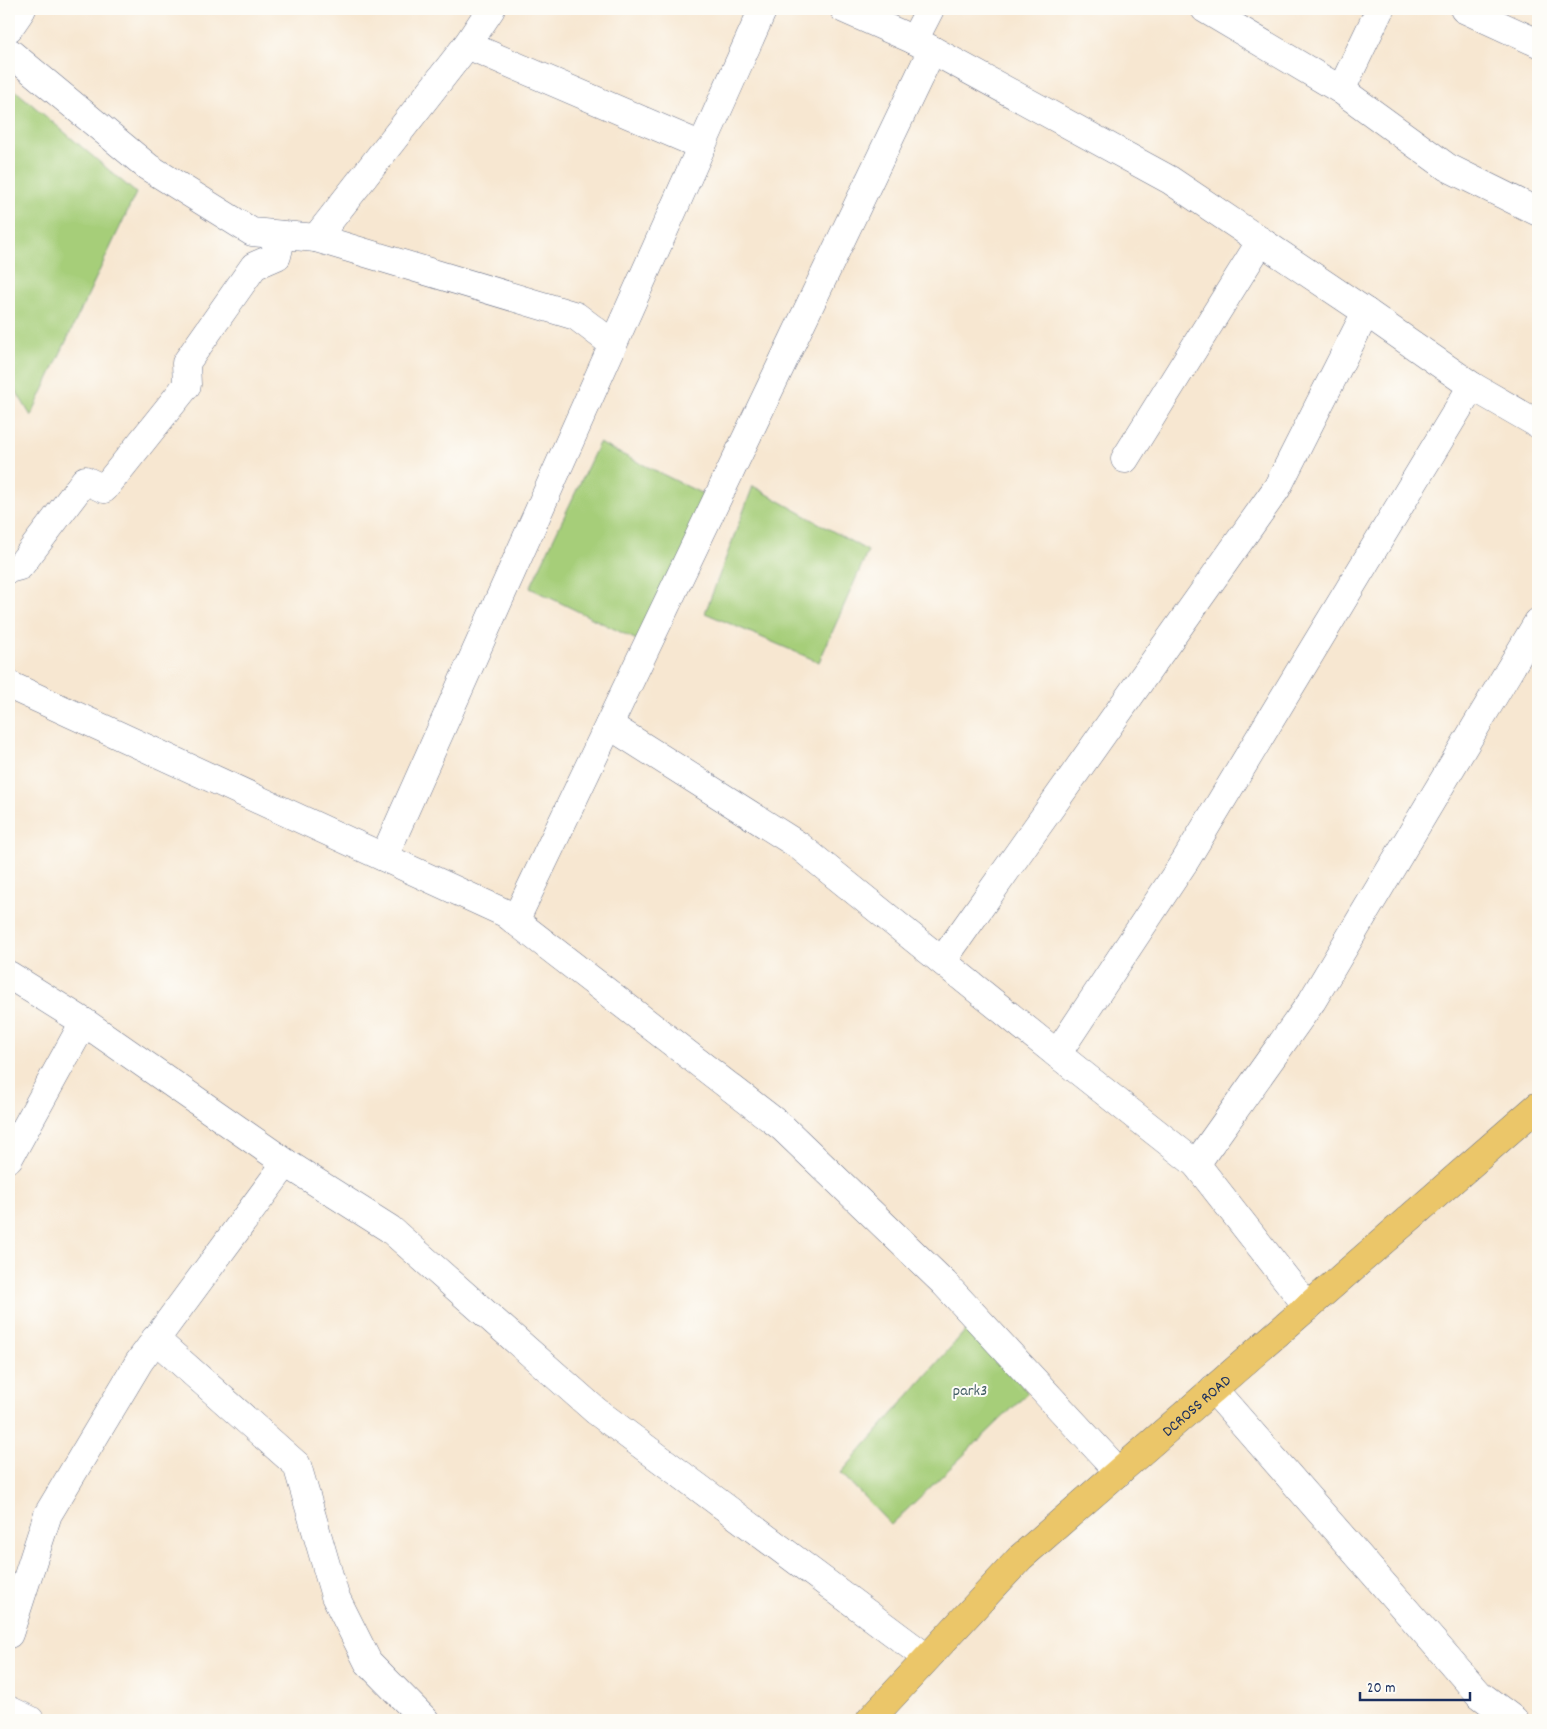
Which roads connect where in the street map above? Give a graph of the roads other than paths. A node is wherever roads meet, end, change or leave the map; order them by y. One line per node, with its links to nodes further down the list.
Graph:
1 (22, 9): 9 (street)
2 (491, 9): 11 (street)
3 (763, 9): 15 (street)
4 (844, 9): 12 (street)
5 (930, 9): 12 (street)
6 (1205, 9): 14 (street)
7 (1380, 9): 14 (street)
8 (1464, 9): 10 (street)
9 (9, 28)
10 (1538, 43)
11 (466, 45): 15 (street); 18 (street)
12 (923, 45): 19 (street); 28 (street)
13 (9, 52): 17 (street)
14 (1341, 90): 16 (street)
15 (702, 146): 21 (street)
16 (1538, 212)
17 (282, 235): 18 (street); 25 (street)
18 (316, 238): 21 (street)
19 (1261, 241): 20 (street); 24 (street)
20 (1366, 312): 22 (street); 31 (street)
21 (613, 344): 29 (street)
22 (1472, 386): 23 (street); 34 (street)
23 (1538, 424)
24 (1124, 459)
25 (9, 569)
26 (1538, 622): 38 (street)
27 (9, 685): 29 (street)
28 (609, 725): 30 (street); 31 (street)
29 (384, 857): 30 (street)
30 (516, 921): 42 (street)
31 (942, 961): 34 (street)
32 (9, 975): 33 (street)
33 (84, 1022): 36 (street); 37 (street)
34 (1057, 1054): 38 (street)
35 (1538, 1106): 39 (main road, DCROSS ROAD)
36 (9, 1158)
37 (286, 1163): 40 (street); 44 (street)
38 (1196, 1164): 39 (street)
39 (1308, 1307): 41 (main road, DCROSS ROAD)
40 (155, 1339): 43 (street); 47 (street)
41 (1213, 1389): 42 (main road, DCROSS ROAD); 49 (street)
42 (1119, 1472): 44 (main road, DCROSS ROAD)
43 (9, 1634)
44 (927, 1658): 48 (main road, DCROSS ROAD)
45 (9, 1710): 46 (street)
46 (30, 1720)
47 (425, 1720)
48 (870, 1720)
49 (1514, 1720)

